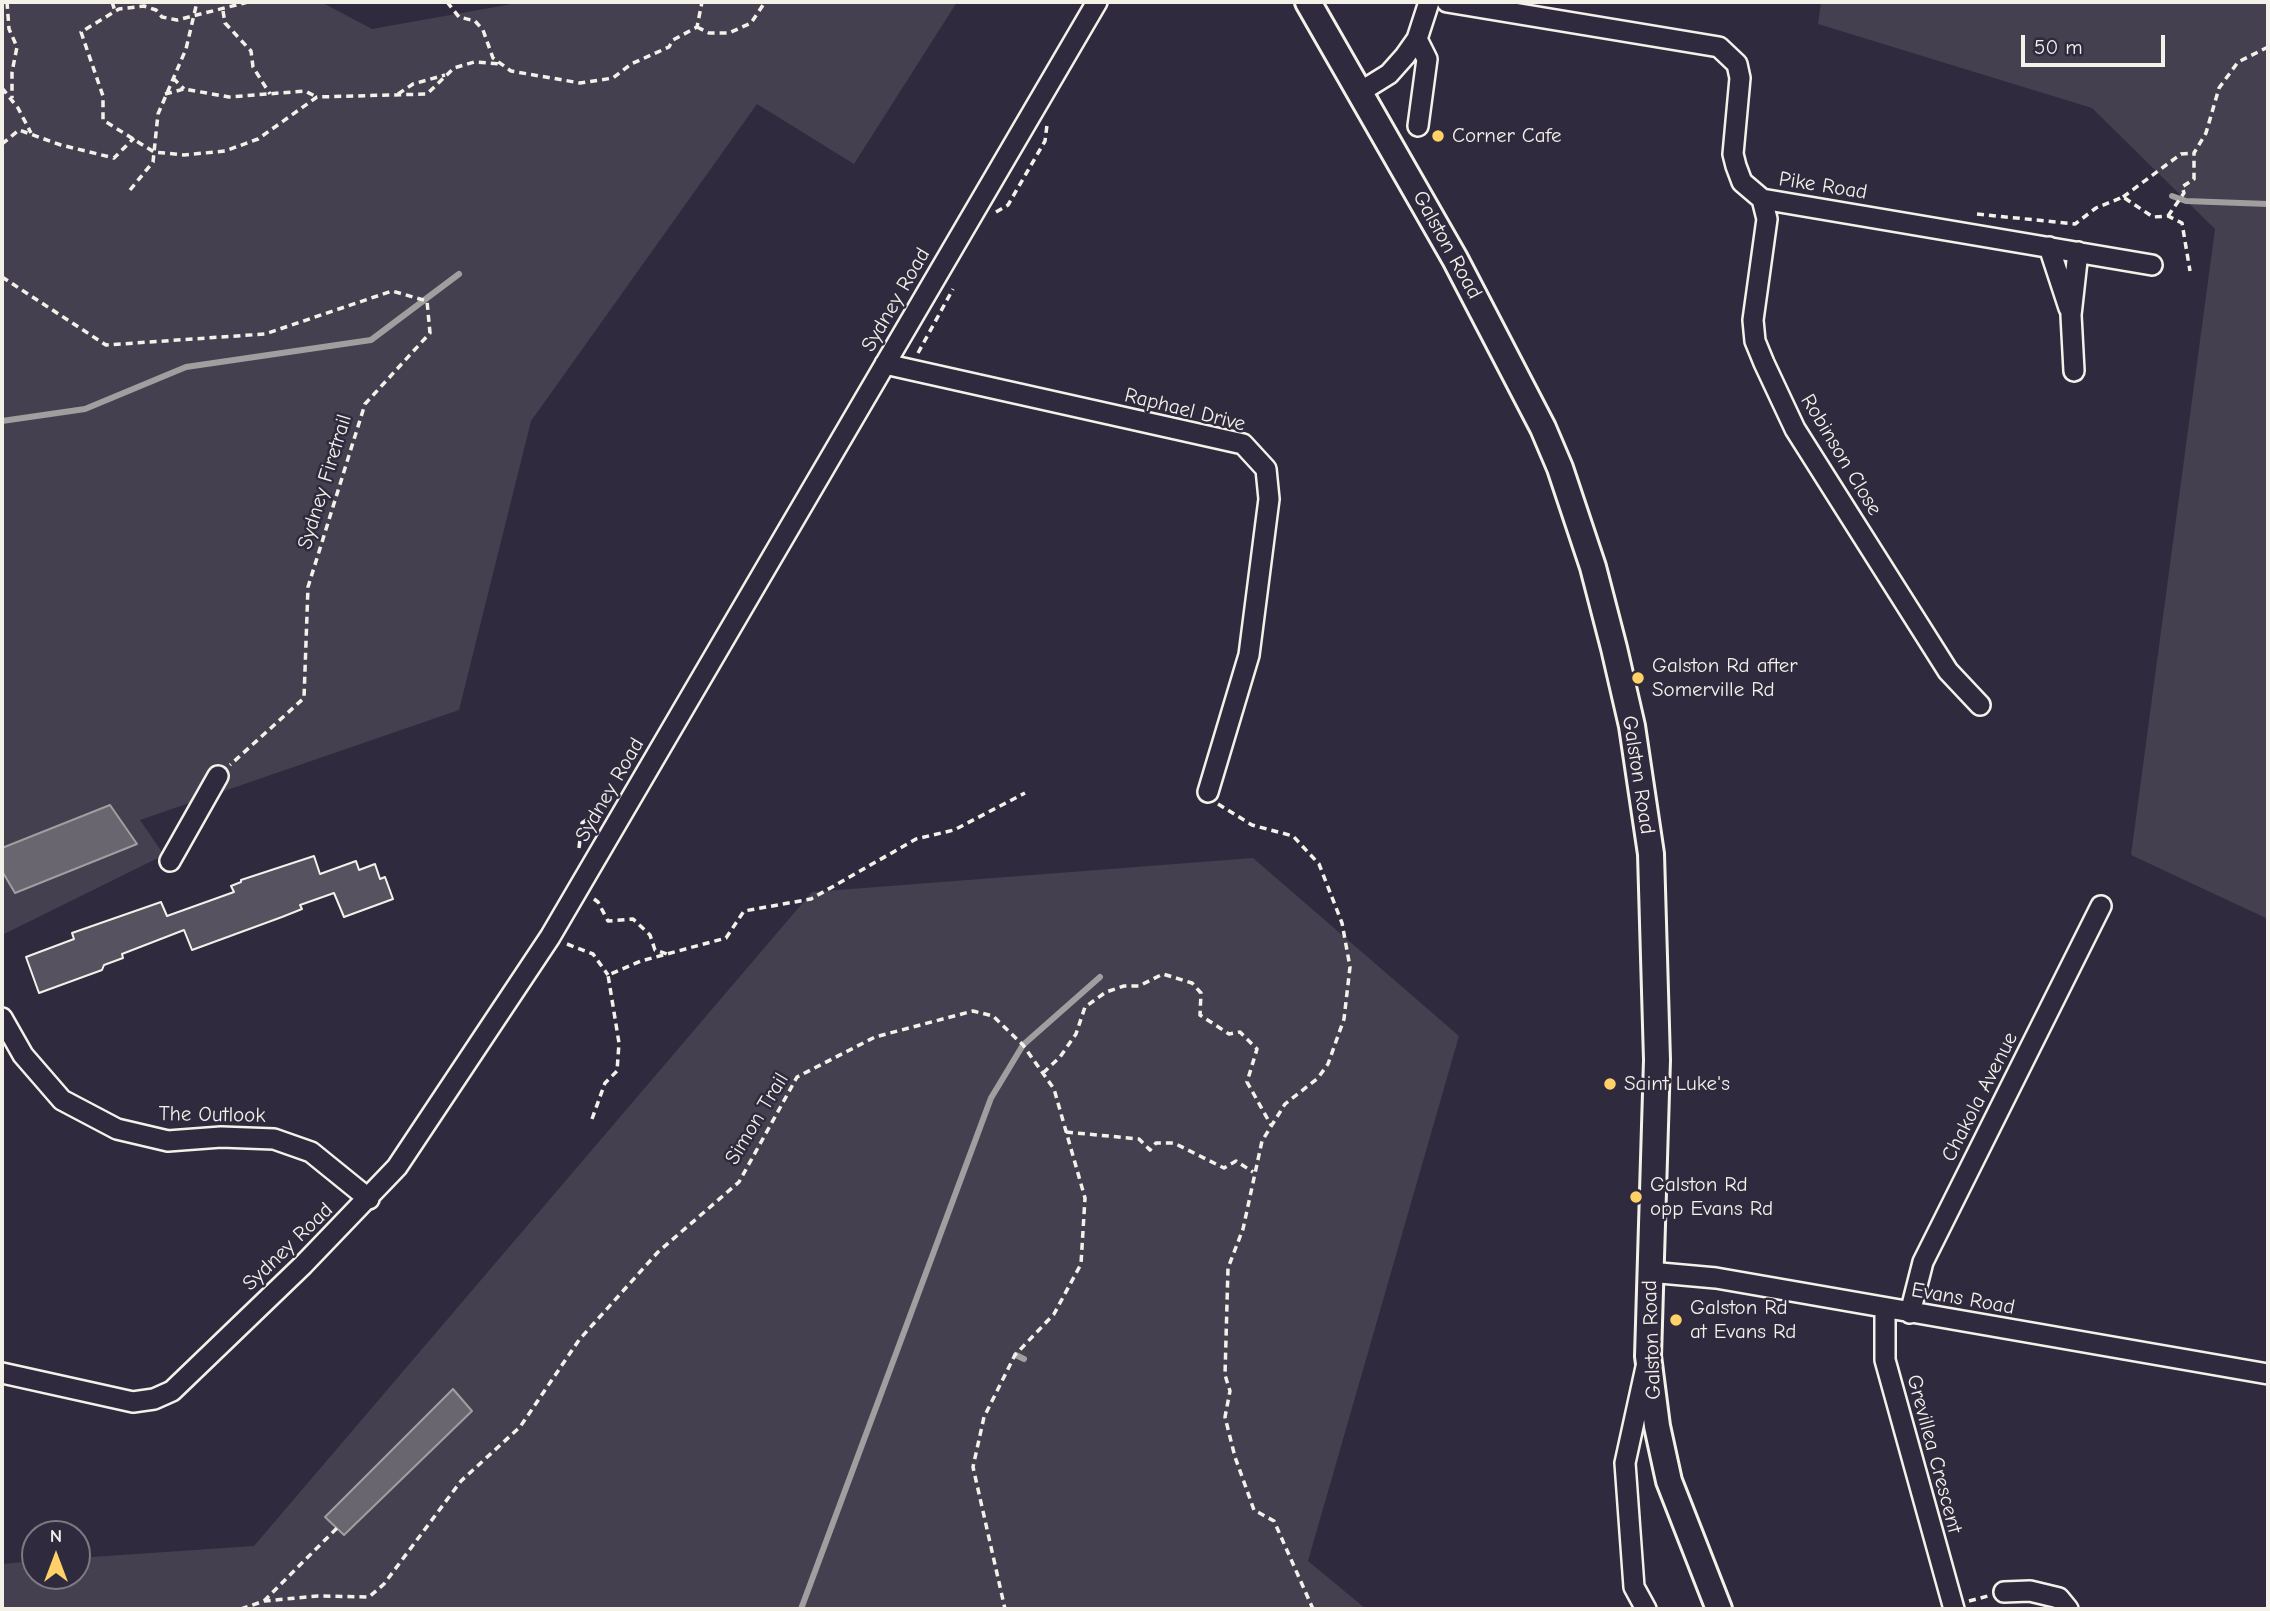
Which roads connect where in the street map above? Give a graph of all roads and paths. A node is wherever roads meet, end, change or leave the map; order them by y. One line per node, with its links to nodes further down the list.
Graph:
1 (7, 2): 28 (path)
2 (112, 2): 12 (path)
3 (197, 2): 14 (path)
4 (248, 2): 13 (path)
5 (447, 2): 18 (path)
6 (702, 2): 15 (path)
7 (765, 2): 15 (path)
8 (1097, 2): 46 (street, Sydney Road)
9 (1308, 2): 23 (main road, Galston Road)
10 (1429, 2): 16 (street)
11 (1447, 2): 37 (street, Pike Road)
12 (115, 10): 14 (path); 31 (path)
13 (223, 10): 14 (path); 25 (path)
14 (192, 16): 20 (path)
15 (696, 27): 18 (path)
16 (1417, 38): 23 (street); 29 (street)
17 (2268, 47): 34 (path)
18 (502, 64): 19 (path)
19 (447, 75): 26 (path); 26 (path)
20 (173, 77): 22 (path); 24 (path)
21 (2, 88): 28 (path)
22 (184, 89): 24 (path); 25 (path)
23 (1360, 92): 67 (main road, Galston Road)
24 (165, 94): 33 (path)
25 (270, 94): 27 (path)
26 (396, 95): 27 (path)
27 (317, 97): 33 (path)
28 (12, 98): 30 (path)
29 (1418, 125)
30 (31, 133): 31 (path); 32 (path)
31 (134, 138): 33 (path)
32 (2, 144)
33 (155, 152): 35 (path)
34 (2194, 153): 36 (path); 38 (path)
35 (130, 191)
36 (2123, 197): 38 (path); 39 (path)
37 (1762, 199): 39 (street, Pike Road); 48 (street, Robinson Close)
38 (2168, 216): 43 (path)
39 (1965, 233): 40 (street, Pike Road)
40 (2049, 247): 41 (street, Pike Road); 45 (street)
41 (2078, 252): 42 (street, Pike Road); 45 (street)
42 (2152, 265)
43 (2190, 271)
44 (2, 276): 49 (path, Sydney Firetrail)
45 (2071, 315): 47 (street)
46 (885, 364): 50 (street, Raphael Drive); 55 (street, Sydney Road)
47 (2074, 372)
48 (1979, 705)
49 (218, 776): 54 (street)
50 (1208, 792): 63 (path)
51 (1026, 793): 58 (path)
52 (609, 804): 53 (path)
53 (579, 856)
54 (170, 861)
55 (578, 891): 57 (street, Sydney Road); 58 (path)
56 (2101, 906): 69 (street, Chakola Avenue)
57 (550, 937): 59 (path); 66 (street, Sydney Road)
58 (669, 954): 59 (path)
59 (608, 975): 62 (path)
60 (2, 1018): 66 (street, The Outlook)
61 (1043, 1073): 63 (path); 64 (path, Simon Trail); 75 (path, Simon Trail)
62 (592, 1119)
63 (1272, 1126): 65 (path)
64 (1066, 1132): 65 (path); 79 (path, Simon Trail)
65 (1253, 1172): 80 (path)
66 (369, 1199): 71 (street, Sydney Road)
67 (1649, 1272): 68 (street, Evans Road); 70 (main road, Galston Road)
68 (1885, 1309): 69 (street, Evans Road); 77 (street, Grevillea Crescent)
69 (1910, 1313): 72 (street, Evans Road)
70 (1648, 1356): 76 (street); 81 (main road, Galston Road)
71 (2, 1373)
72 (2268, 1374)
73 (337, 1528): 75 (path)
74 (2004, 1592): 77 (path); 82 (street)
75 (264, 1601): 78 (path, Simon Trail)
76 (1637, 1607)
77 (1953, 1607)
78 (241, 1609)
79 (1005, 1609)
80 (1313, 1609)
81 (1719, 1609)
82 (2068, 1609)

